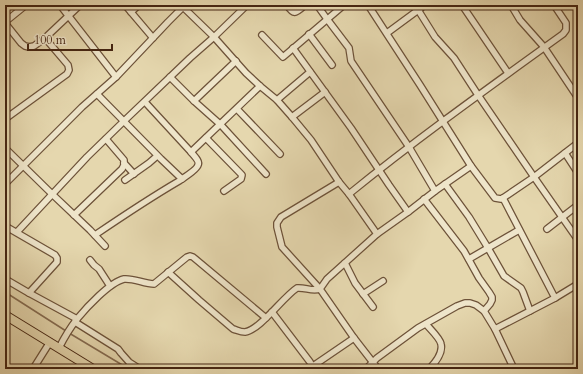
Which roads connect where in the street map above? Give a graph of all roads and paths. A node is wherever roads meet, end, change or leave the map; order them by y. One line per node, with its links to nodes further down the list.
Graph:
1 (26, 5): 21 (street)
2 (60, 5): 19 (street)
3 (80, 5): 19 (street)
4 (125, 5): 18 (street)
5 (139, 5): 18 (street)
6 (247, 5): 25 (street)
7 (287, 5): 8 (street)
8 (306, 5)
9 (317, 5): 20 (street)
10 (344, 5): 20 (street)
11 (368, 5): 22 (street)
12 (425, 5): 17 (street)
13 (462, 5): 33 (street)
14 (511, 5): 29 (street)
15 (554, 5): 29 (street)
16 (185, 6): 25 (street); 27 (street)
17 (417, 8): 22 (street); 40 (street)
18 (131, 12): 27 (street)
19 (68, 16): 26 (street); 34 (street)
20 (327, 19): 23 (street); 53 (street)
21 (5, 22): 26 (street)
22 (387, 33): 48 (street)
23 (309, 34): 28 (street); 31 (street)
24 (262, 35): 28 (street)
25 (214, 37): 30 (street); 35 (street)
26 (45, 38): 46 (street)
27 (153, 38): 34 (street)
28 (292, 48): 32 (street)
29 (544, 48): 33 (street); 39 (street)
30 (236, 61): 36 (street); 42 (street)
31 (332, 65)
32 (310, 72): 37 (street); 41 (street)
33 (508, 73): 40 (street)
34 (116, 77): 38 (street)
35 (170, 77): 42 (street); 43 (street)
36 (260, 86): 41 (street); 44 (street)
37 (325, 92): 45 (street); 62 (street)
38 (97, 94): 47 (street); 61 (street)
39 (577, 94)
40 (478, 95): 48 (street); 66 (street)
41 (277, 100): 45 (street)
42 (194, 101): 49 (street)
43 (145, 102): 47 (street); 55 (street)
44 (237, 109): 49 (street); 57 (street)
45 (292, 116): 69 (street)
46 (5, 119)
47 (123, 122): 51 (street); 58 (street)
48 (443, 122): 53 (street); 60 (street)
49 (221, 125): 50 (street); 65 (street)
50 (206, 138): 55 (street); 72 (street)
51 (106, 139): 59 (street); 74 (street)
52 (578, 143): 56 (street)
53 (409, 147): 62 (street); 73 (street)
54 (5, 148): 61 (street)
55 (191, 152): 67 (street)
56 (565, 153): 63 (street); 66 (street)
57 (280, 154)
58 (157, 156): 64 (street); 67 (street)
59 (124, 163): 64 (street); 80 (street)
60 (471, 166): 71 (street); 76 (street)
61 (23, 167): 70 (street); 74 (street)
62 (379, 170): 75 (street); 79 (street)
63 (578, 172)
64 (134, 174): 68 (street)
65 (266, 174)
66 (534, 177): 76 (street); 81 (street)
67 (182, 178): 87 (street)
68 (125, 180)
69 (339, 182): 75 (street); 99 (street)
70 (5, 184)
71 (445, 184): 73 (street); 90 (street)
72 (224, 191)
73 (435, 191): 77 (street)
74 (52, 194): 80 (street); 85 (street)
75 (349, 194): 86 (street)
76 (502, 198): 84 (street)
77 (424, 199): 79 (street); 91 (street)
78 (578, 205): 81 (street)
79 (408, 212): 86 (street)
80 (74, 214): 87 (street)
81 (562, 217): 83 (street); 88 (street)
82 (5, 226): 85 (street)
83 (547, 229)
84 (519, 230): 90 (street); 102 (street)
85 (17, 232): 100 (street)
86 (377, 234): 93 (street)
87 (95, 235): 89 (street)
88 (578, 240)
89 (105, 246)
90 (488, 248): 91 (street); 105 (street)
91 (469, 259): 104 (street)
92 (90, 260): 98 (street)
93 (345, 263): 99 (street); 101 (street)
94 (168, 272): 98 (street); 108 (street); 108 (street)
95 (5, 279): 100 (street)
96 (383, 281): 101 (street)
97 (578, 284): 102 (street)
98 (110, 286): 109 (street)
99 (320, 289): 106 (street); 112 (street)
100 (29, 294): 109 (street)
101 (363, 294): 103 (street)
102 (555, 298): 105 (street)
103 (373, 307)
104 (484, 311): 110 (street); 111 (street)
105 (530, 311): 111 (street)
106 (272, 312): 108 (street); 116 (street)
107 (5, 315): 113 (highway)
108 (266, 318)
109 (75, 322): 114 (street); 119 (street)
110 (426, 324): 115 (street); 122 (street)
111 (495, 329): 123 (street)
112 (354, 338): 115 (street); 116 (street)
113 (50, 342): 114 (highway); 117 (street)
114 (59, 348): 118 (highway)
115 (372, 362): 120 (street); 121 (street)
116 (314, 368)
117 (34, 369)
118 (93, 369)
119 (140, 369)
120 (366, 369)
121 (378, 369)
122 (430, 369)
123 (514, 369)

